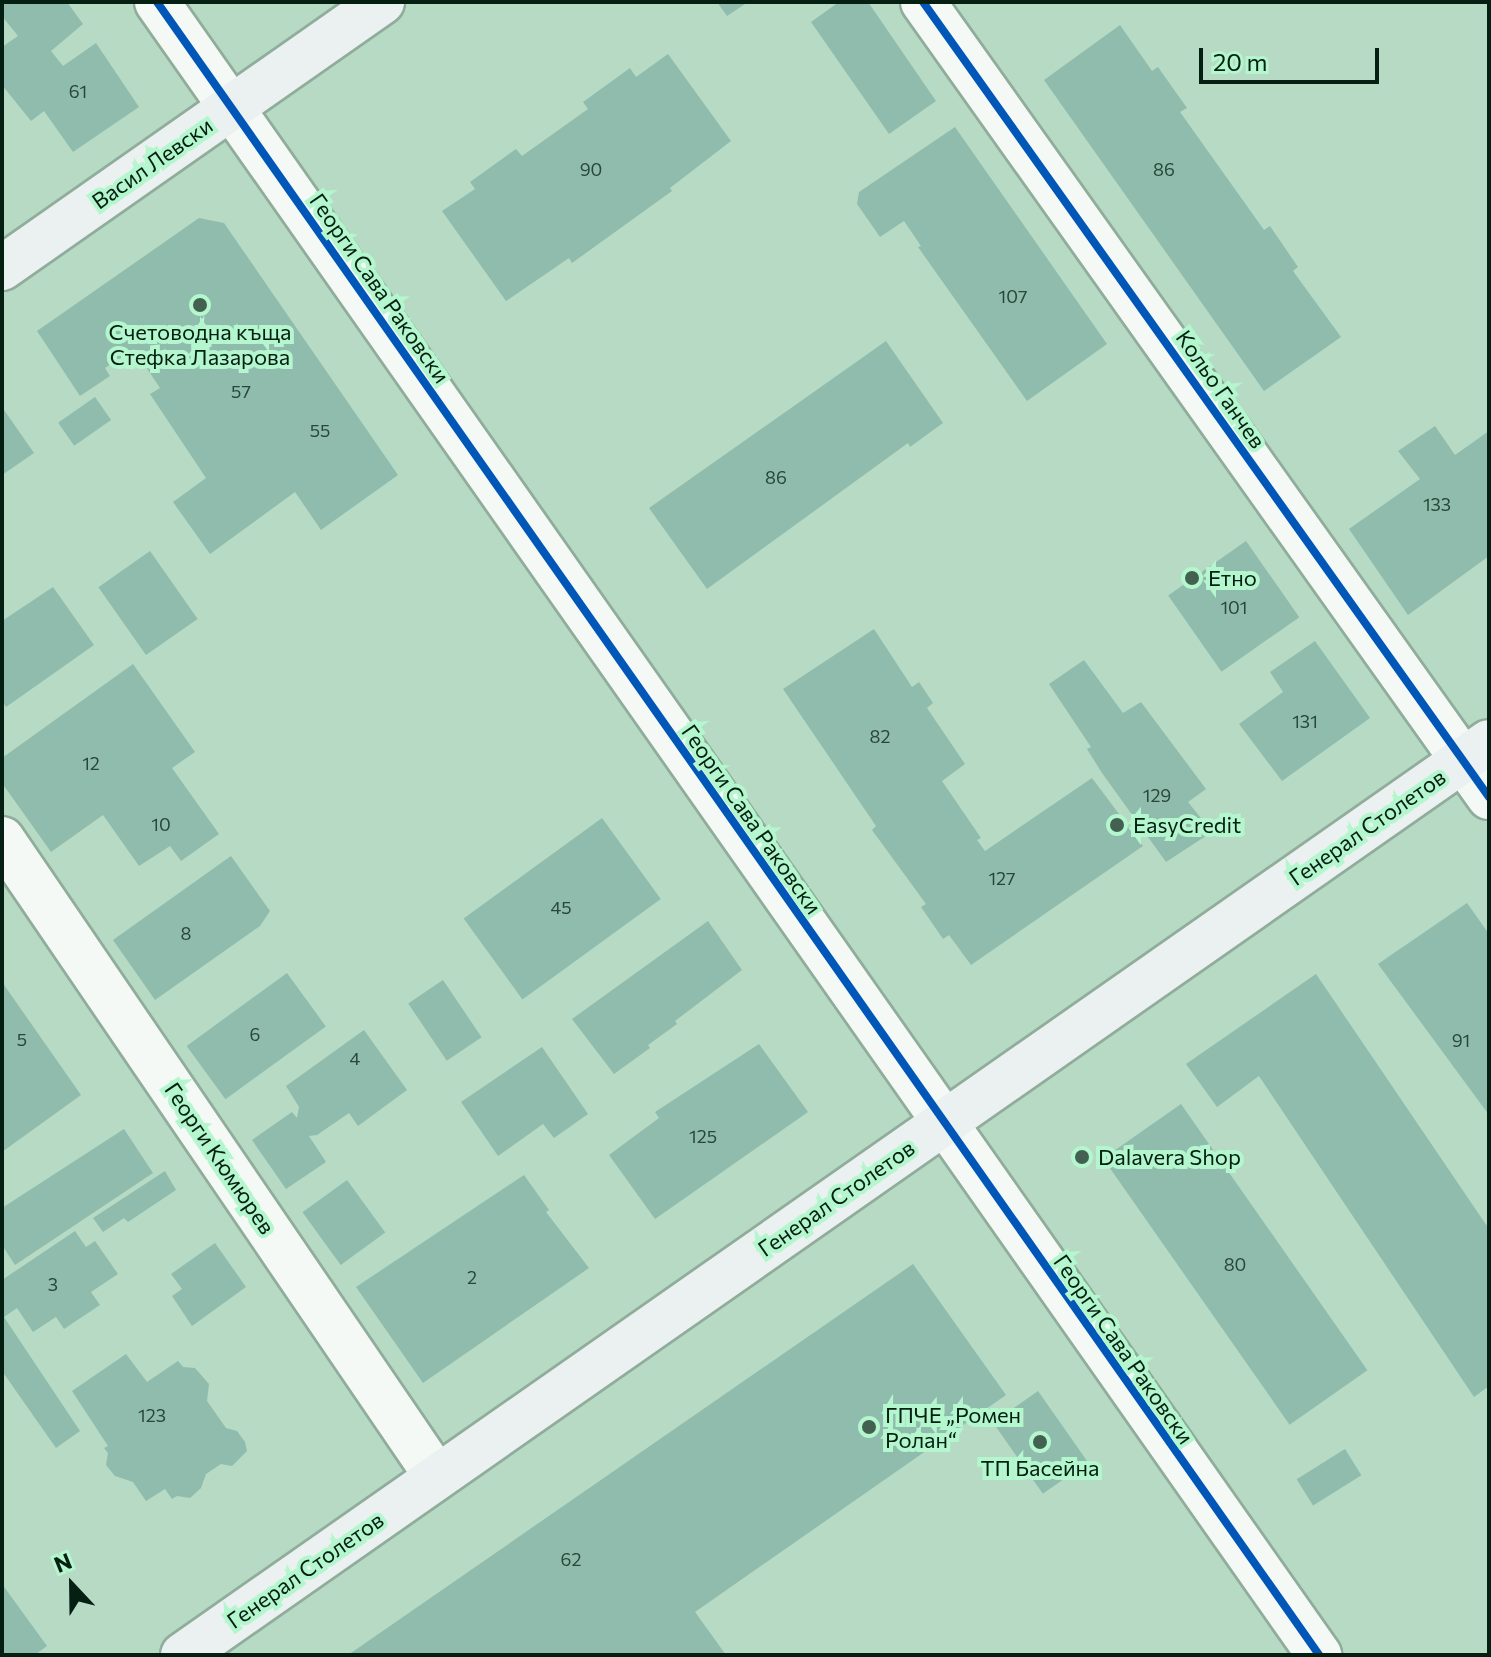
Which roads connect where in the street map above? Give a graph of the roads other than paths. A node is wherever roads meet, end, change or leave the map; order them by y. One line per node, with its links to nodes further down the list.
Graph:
1 (157, 2): 4 (street, Георги Сава Раковски)
2 (382, 2): 4 (main road, Васил Левски)
3 (923, 2): 6 (street, Кольо Ганчев)
4 (231, 107): 5 (main road, Васил Левски); 9 (street, Георги Сава Раковски)
5 (2, 268)
6 (1476, 751): 7 (street, Кольо Ганчев); 9 (main road, Генерал Столетов)
7 (1489, 797)
8 (2, 839): 10 (street, Георги Кюмюрев)
9 (943, 1123): 10 (main road, Генерал Столетов); 12 (street, Георги Сава Раковски)
10 (437, 1477): 11 (main road, Генерал Столетов)
11 (183, 1655)
12 (1319, 1655)

